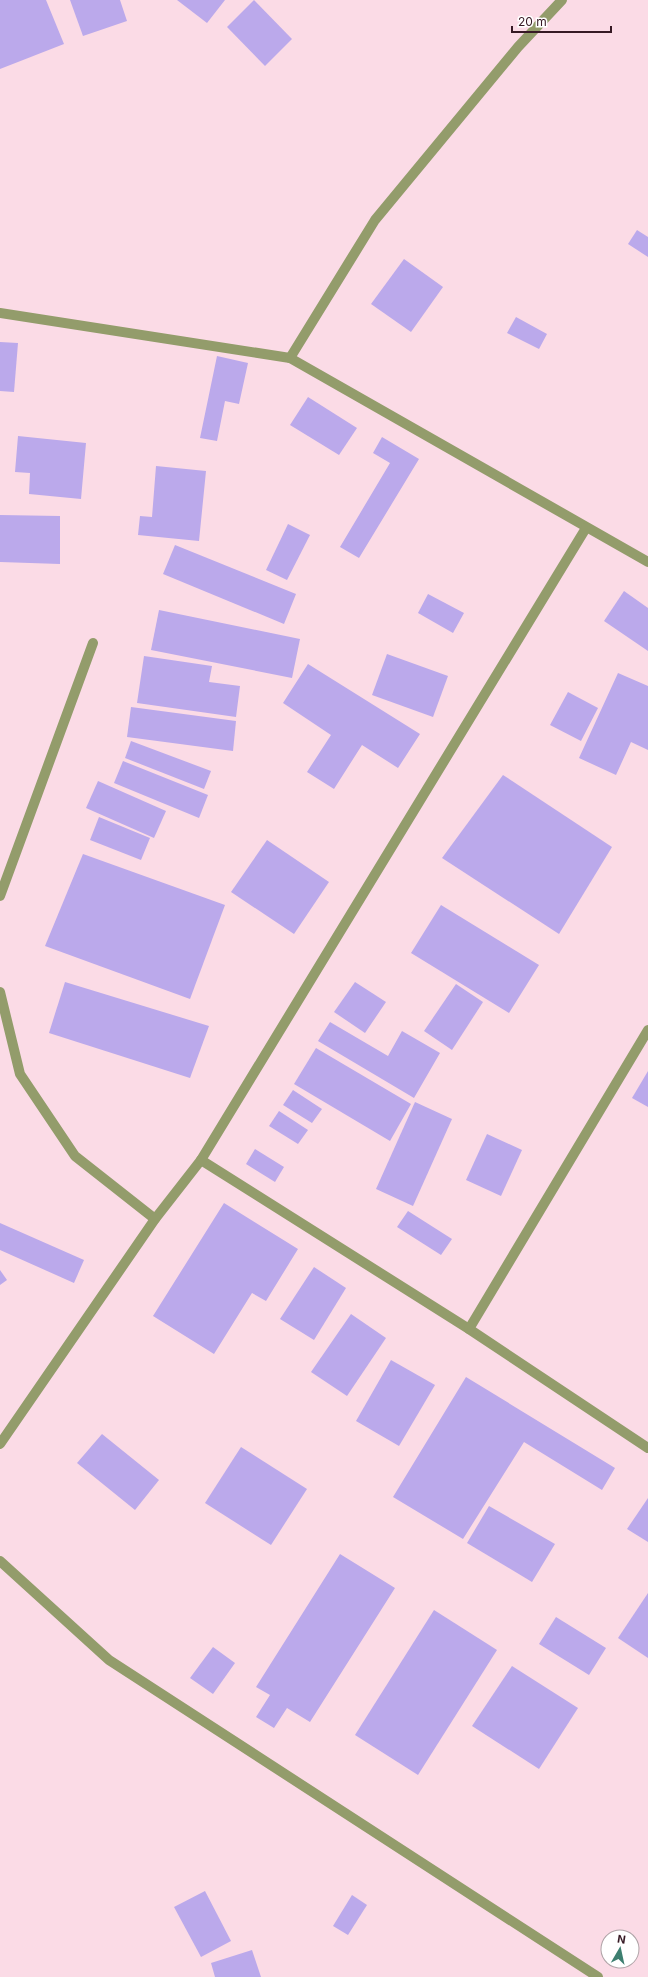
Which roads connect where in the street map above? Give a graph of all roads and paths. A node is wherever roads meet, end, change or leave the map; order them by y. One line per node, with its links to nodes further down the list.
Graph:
1 (562, 0): 3 (street)
2 (0, 313): 3 (street)
3 (290, 358): 4 (street)
4 (586, 528): 5 (street); 10 (street)
5 (648, 562)
6 (93, 643): 7 (street)
7 (0, 896)
8 (0, 992): 11 (street)
9 (648, 1030): 12 (street)
10 (201, 1160): 11 (street); 12 (street)
11 (155, 1219): 13 (street)
12 (469, 1329): 14 (street)
13 (0, 1444)
14 (648, 1448)
15 (0, 1561): 16 (street)
16 (598, 1977)

